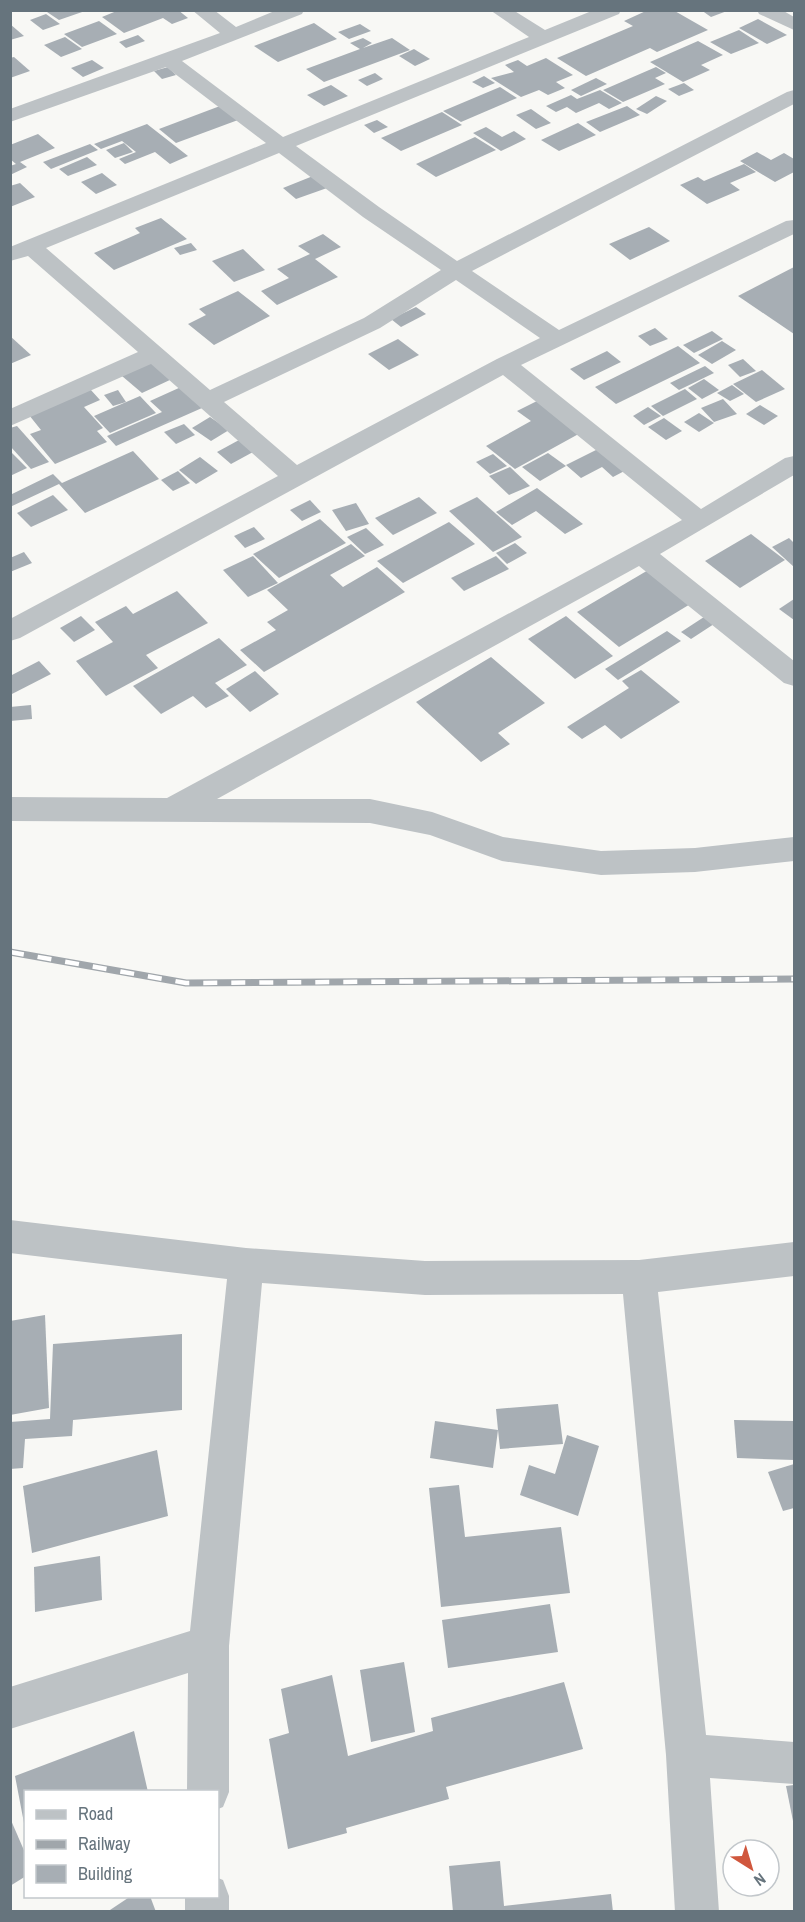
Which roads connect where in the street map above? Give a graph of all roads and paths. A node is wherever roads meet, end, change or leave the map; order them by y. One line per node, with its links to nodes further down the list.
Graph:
1 (201, 10): 7 (street)
2 (295, 10): 7 (street)
3 (499, 10): 8 (street)
4 (612, 10): 8 (street)
5 (766, 10): 6 (street)
6 (795, 24)
7 (234, 34): 9 (street)
8 (544, 38): 12 (street)
9 (168, 60): 11 (street); 12 (street)
10 (795, 96): 15 (street)
11 (10, 116)
12 (285, 145): 14 (street); 15 (street)
13 (789, 234): 16 (street)
14 (21, 251): 17 (street)
15 (455, 271): 16 (street); 19 (street)
16 (558, 339): 18 (street)
17 (154, 354): 19 (street); 20 (street)
18 (505, 364): 22 (street); 23 (street)
19 (208, 400): 22 (street)
20 (10, 418)
21 (795, 464): 23 (street)
22 (295, 477): 25 (street)
23 (700, 521): 24 (street)
24 (641, 552): 26 (street); 28 (street)
25 (10, 631)
26 (795, 676)
27 (10, 809): 28 (street)
28 (169, 811): 29 (street)
29 (794, 847)
30 (10, 1236): 32 (street)
31 (795, 1259): 33 (street)
32 (246, 1265): 33 (street); 34 (street)
33 (639, 1277): 36 (street)
34 (209, 1646): 35 (street); 38 (street)
35 (10, 1708)
36 (687, 1755): 37 (street); 39 (street)
37 (795, 1763)
38 (208, 1790)
39 (697, 1911)

